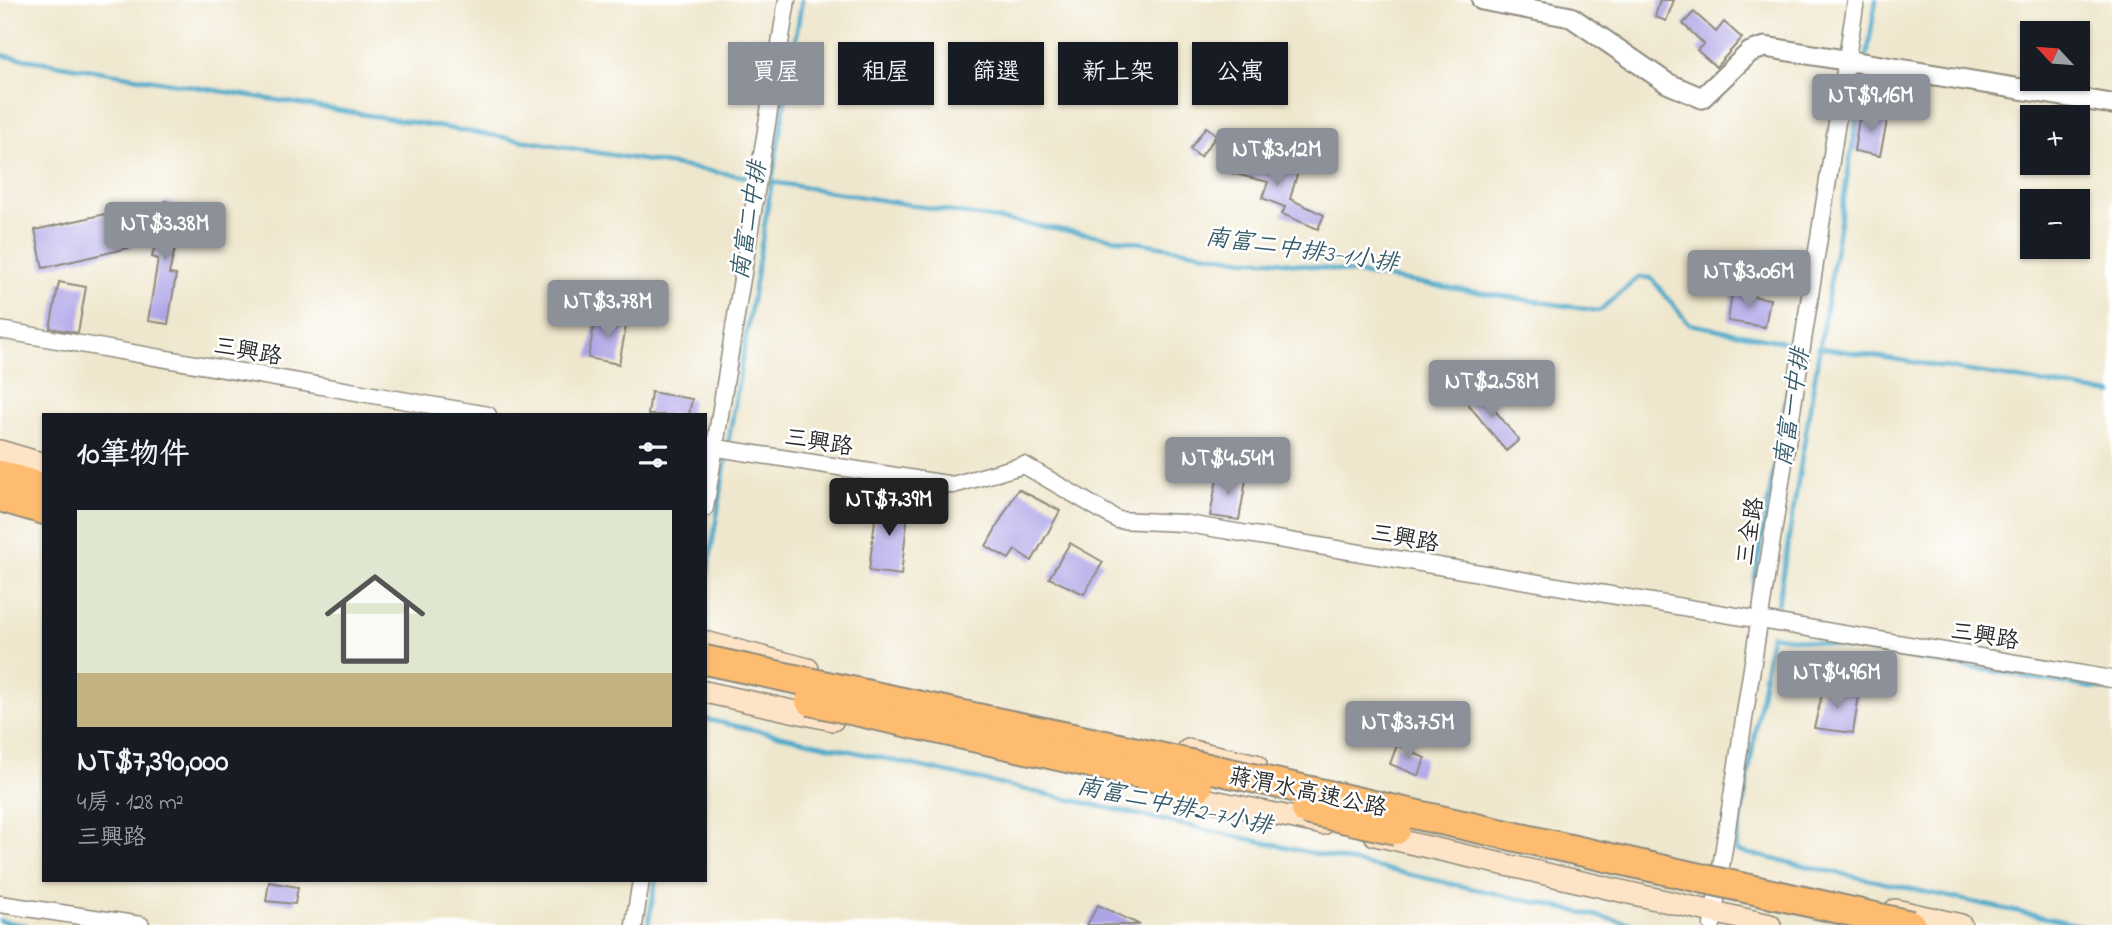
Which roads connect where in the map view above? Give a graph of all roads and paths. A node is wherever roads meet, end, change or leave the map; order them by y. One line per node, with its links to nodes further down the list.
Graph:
1 (787, 0): 8 (street)
2 (1482, 0): 4 (street)
3 (1856, 0): 4 (street, 三全路)
4 (1846, 61): 5 (street); 18 (street, 三全路)
5 (2112, 104)
6 (0, 330): 7 (street, 三興路)
7 (477, 413)
8 (711, 447): 13 (street); 18 (street, 三興路)
9 (0, 451): 10 (main road)
10 (42, 463)
11 (0, 475): 12 (highway)
12 (42, 487)
13 (707, 488)
14 (0, 497): 16 (highway)
15 (0, 508): 17 (main road)
16 (42, 509)
17 (42, 519)
18 (1758, 620): 22 (street, 三興路); 24 (street, 三全路)
19 (707, 643): 24 (main road)
20 (707, 660): 32 (highway, 蔣渭水高速公路, bridge)
21 (707, 678): 31 (highway, 蔣渭水高速公路, bridge)
22 (2112, 679)
23 (707, 692): 27 (main road)
24 (1722, 872): 27 (street, 三全路); 33 (main road)
25 (641, 882): 29 (street)
26 (0, 904): 28 (street)
27 (1713, 919): 30 (main road)
28 (141, 925)
29 (634, 925)
30 (1770, 925)
31 (1829, 925)
32 (1911, 925)
33 (1961, 925)

